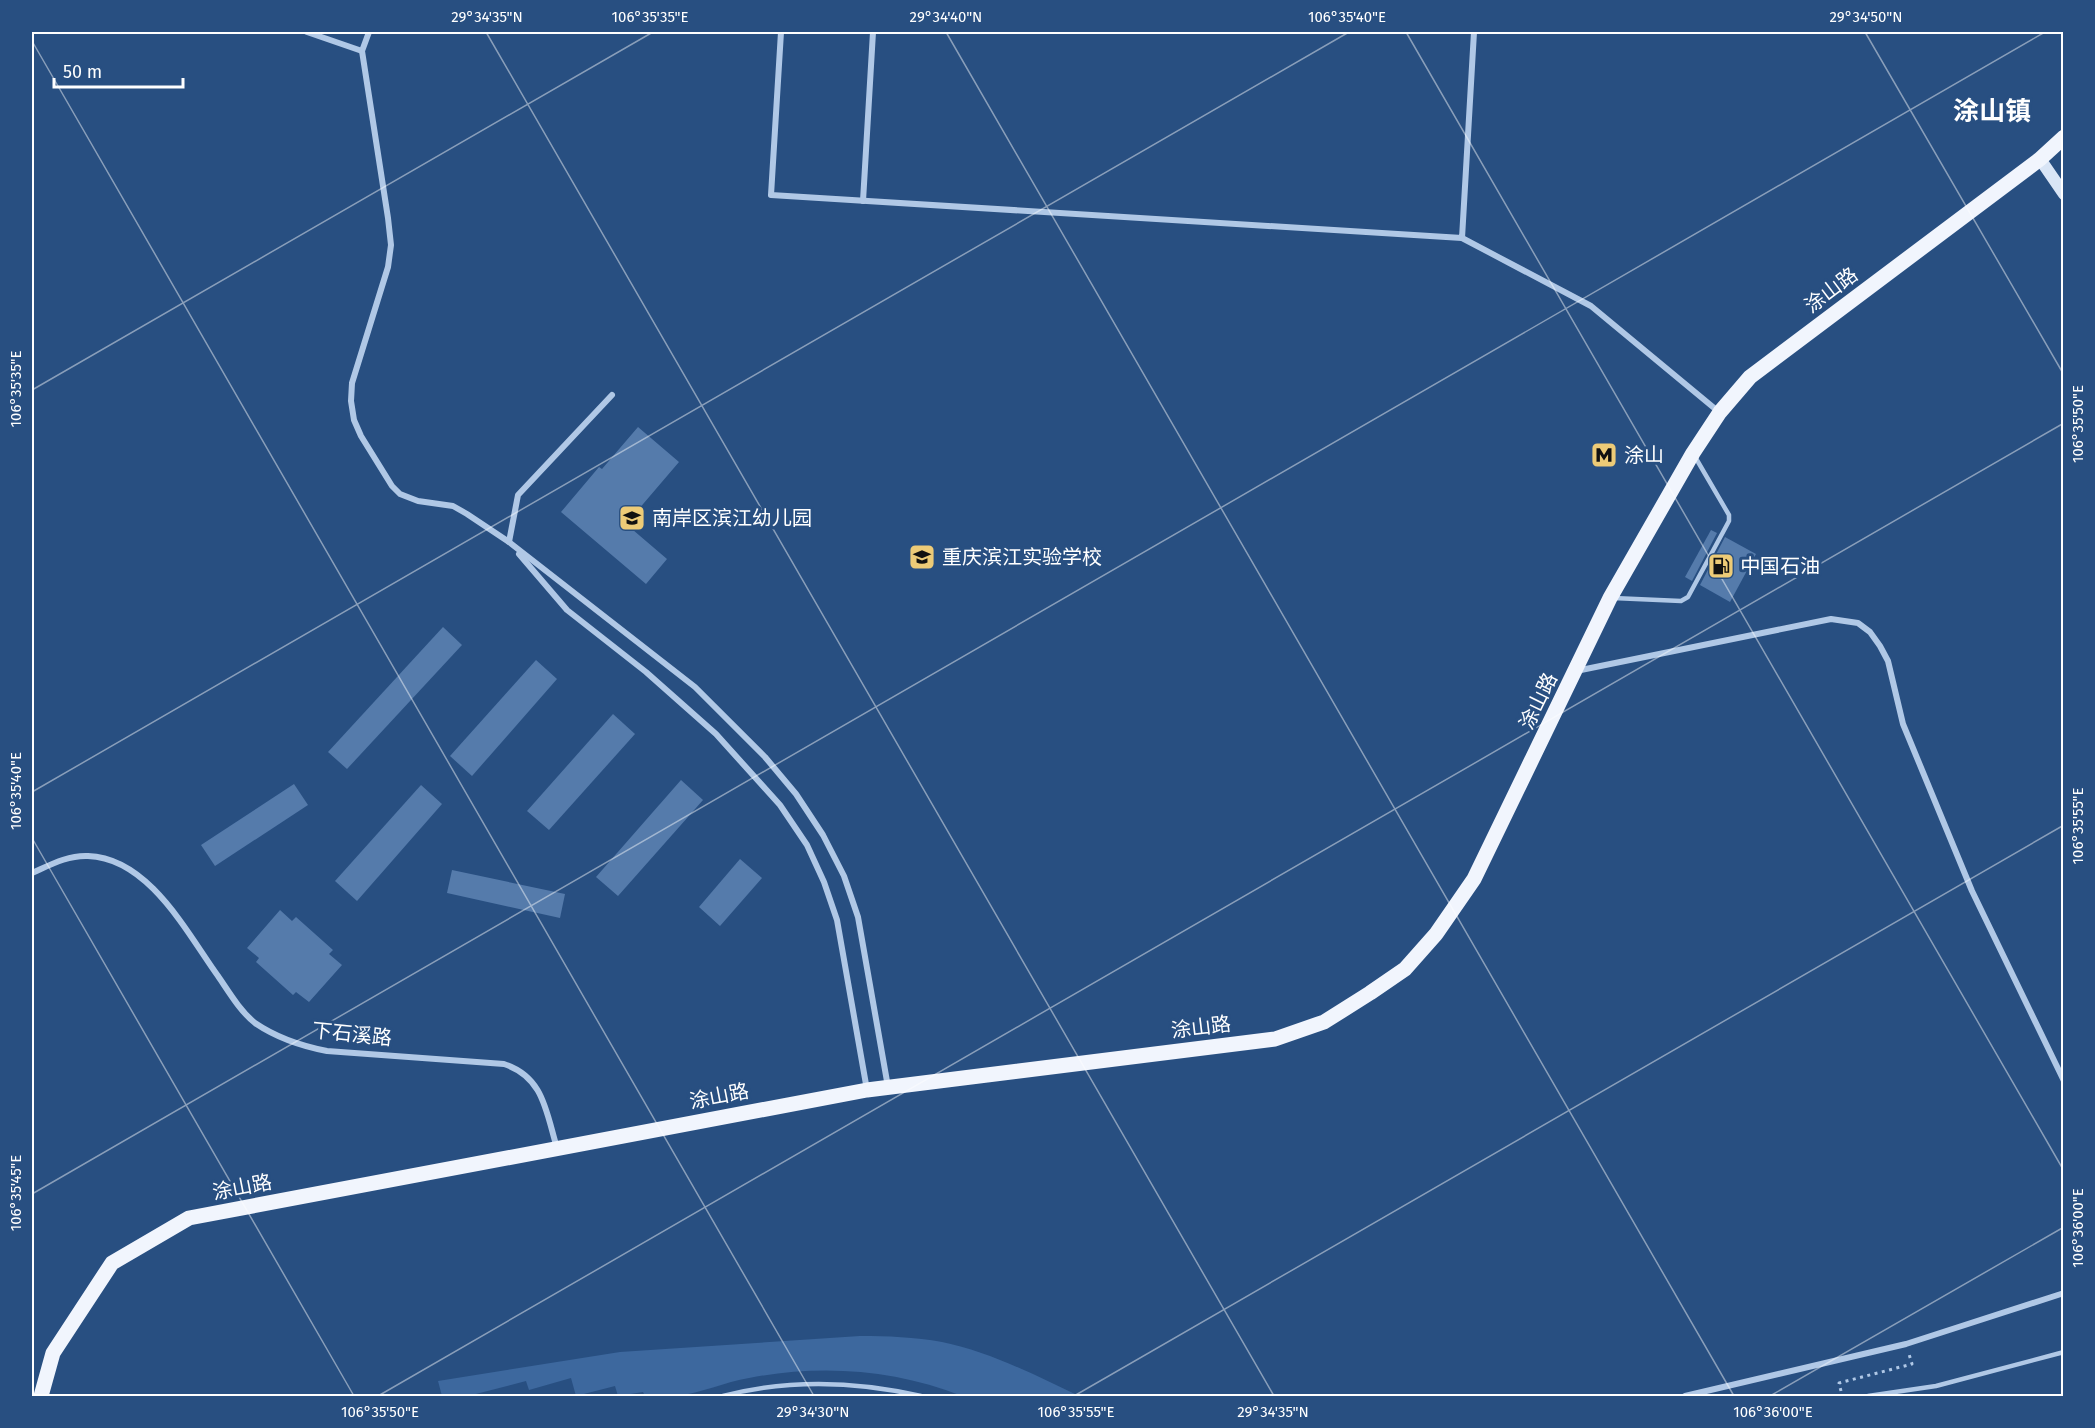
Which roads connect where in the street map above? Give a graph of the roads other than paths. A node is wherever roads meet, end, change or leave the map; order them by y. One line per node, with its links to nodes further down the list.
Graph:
1 (307, 32): 6 (street)
2 (369, 32): 6 (street)
3 (781, 32): 10 (street)
4 (873, 32): 10 (street)
5 (1474, 32): 11 (street)
6 (362, 51): 15 (street)
7 (2064, 137): 8 (main road, 涂山路)
8 (2040, 159): 9 (main road); 13 (main road, 涂山路)
9 (2064, 194)
10 (863, 201): 11 (street)
11 (1462, 238): 13 (street)
12 (612, 395): 15 (street)
13 (1720, 412): 14 (main road, 涂山路)
14 (1693, 453): 16 (main road, 涂山路); 16 (lane)
15 (509, 542): 20 (street); 21 (street)
16 (1610, 598): 17 (main road, 涂山路)
17 (1575, 671): 19 (street); 20 (main road, 涂山路)
18 (32, 873): 22 (street, 下石溪路)
19 (2064, 1081)
20 (888, 1087): 21 (main road, 涂山路)
21 (867, 1090): 22 (main road, 涂山路)
22 (557, 1149): 25 (main road, 涂山路)
23 (2064, 1293): 28 (street)
24 (2064, 1352): 29 (lane)
25 (41, 1396)
26 (723, 1396): 27 (lane)
27 (921, 1396)
28 (1685, 1396)
29 (1868, 1396)

